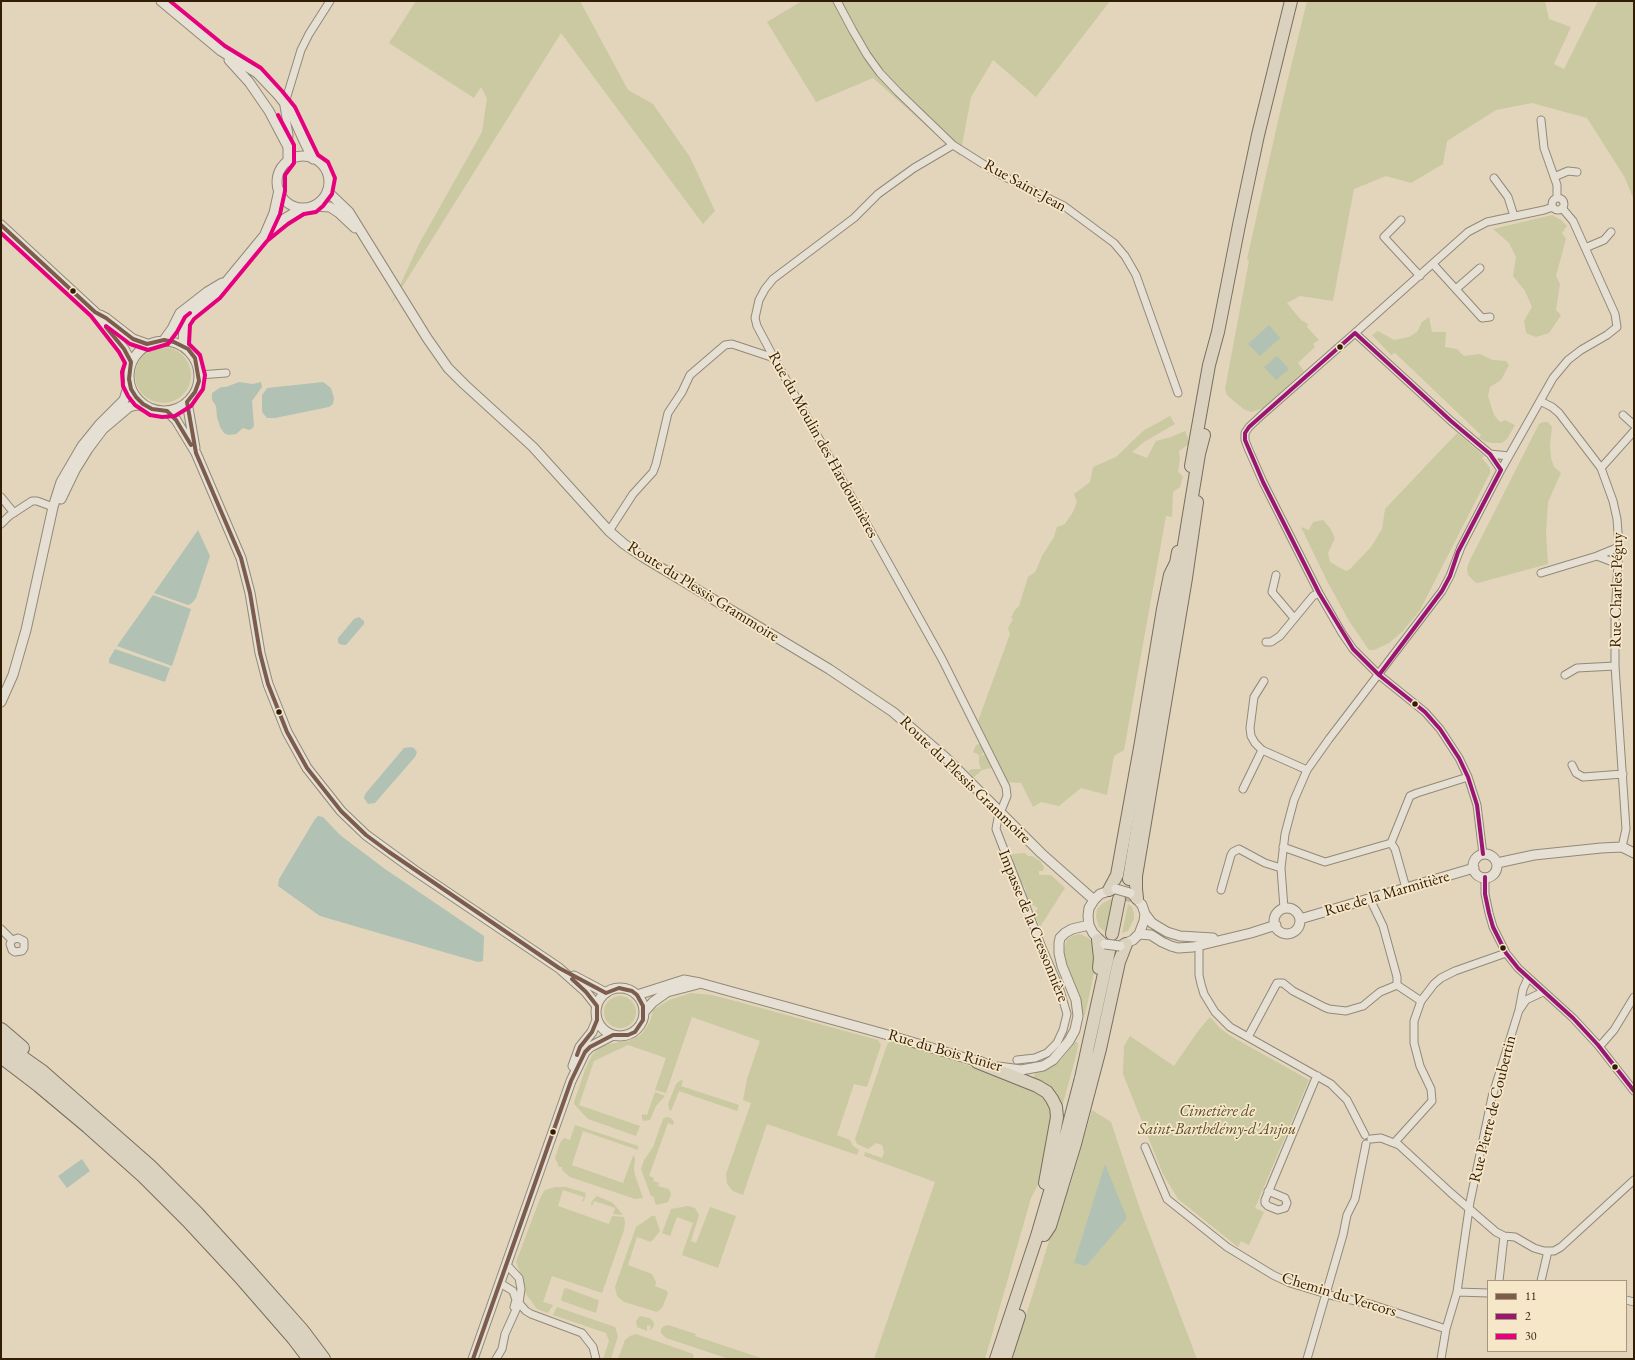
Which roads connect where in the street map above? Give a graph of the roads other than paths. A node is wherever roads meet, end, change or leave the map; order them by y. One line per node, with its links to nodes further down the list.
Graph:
1 (161, 1): 5 (street)
2 (330, 1): 6 (street)
3 (837, 1): 8 (street, Rue Saint-Jean)
4 (1291, 1): 36 (main road)
5 (222, 51): 6 (street); 9 (street)
6 (285, 103): 9 (street); 10 (street)
7 (1541, 120): 13 (street)
8 (953, 146): 41 (street, Rue du Moulin des Hardouinières); 46 (street, Rue Saint-Jean)
9 (288, 147): 11 (street)
10 (313, 159): 11 (street); 16 (street)
11 (288, 162): 15 (street)
12 (1577, 172): 13 (street)
13 (1554, 177): 17 (street)
14 (1494, 178): 22 (street)
15 (279, 190): 20 (street); 27 (street)
16 (327, 191): 18 (street); 26 (street, Route du Plessis Grammoire)
17 (1557, 198): 19 (street); 21 (street)
18 (314, 206): 20 (street); 26 (street, Route du Plessis Grammoire)
19 (1553, 207): 21 (street); 22 (street)
20 (302, 208): 27 (street)
21 (1562, 208): 28 (street)
22 (1514, 216): 29 (street)
23 (1401, 220): 31 (street)
24 (1, 225): 34 (street)
25 (1611, 232): 28 (street)
26 (362, 235): 65 (street, Route du Plessis Grammoire)
27 (263, 238): 32 (street)
28 (1585, 248): 47 (street)
29 (1433, 264): 31 (street); 33 (street)
30 (1480, 268): 33 (street)
31 (1420, 276): 37 (street)
32 (231, 277): 38 (street); 40 (street)
33 (1456, 289): 35 (street)
34 (95, 312): 39 (street); 42 (street)
35 (1490, 317)
36 (1218, 332): 54 (main road); 68 (main road)
37 (1355, 333): 56 (street); 72 (street)
38 (164, 340): 39 (street); 40 (street)
39 (147, 344): 42 (street)
40 (183, 346): 44 (street)
41 (774, 358): 65 (street); 86 (street, Rue du Moulin des Hardouinières)
42 (131, 362): 45 (street)
43 (226, 373): 44 (street)
44 (199, 375): 48 (street)
45 (130, 384): 49 (street); 61 (street)
46 (1178, 393)
47 (1540, 401): 57 (street); 58 (street, Rue Charles Péguy)
48 (187, 402): 50 (street); 55 (street)
49 (147, 407): 50 (street); 64 (street)
50 (167, 411): 55 (street)
51 (1623, 415): 52 (street)
52 (1634, 425)
53 (1634, 431): 58 (street)
54 (1204, 435): 68 (main road); 98 (main road)
55 (196, 453): 113 (street)
56 (1490, 454): 57 (street); 59 (street)
57 (1509, 456): 59 (street)
58 (1601, 468): 66 (street, Rue Charles Péguy)
59 (1501, 470): 76 (street)
60 (1, 498): 62 (street)
61 (53, 507): 62 (street); 64 (street)
62 (14, 513): 63 (street)
63 (1, 524)
64 (49, 526): 79 (street)
65 (609, 531): 86 (street, Route du Plessis Grammoire)
66 (1619, 547): 67 (street); 69 (street, Rue Charles Péguy)
67 (1597, 556): 69 (street); 70 (street)
68 (1176, 563): 98 (main road)
69 (1618, 564): 75 (street, Rue Charles Péguy)
70 (1542, 573)
71 (1276, 575): 73 (street)
72 (1319, 593): 73 (street); 76 (street)
73 (1294, 618): 74 (street)
74 (1266, 642)
75 (1615, 666): 77 (street, Rue Charles Péguy); 83 (street, Rue Charles Péguy)
76 (1379, 675): 82 (street); 84 (street)
77 (1566, 675)
78 (1264, 681): 80 (street)
79 (1, 702)
80 (1262, 750): 82 (street); 85 (street)
81 (1572, 765): 83 (street)
82 (1307, 770): 88 (street)
83 (1623, 774): 89 (street, Rue Charles Péguy)
84 (1468, 777): 87 (street); 91 (street)
85 (1243, 788)
86 (1000, 811): 100 (street, Route du Plessis Grammoire); 132 (street, Impasse de la Cressonnière)
87 (1391, 843): 88 (street); 96 (street)
88 (1283, 847): 93 (street)
89 (1622, 847): 90 (street); 92 (street)
90 (1634, 853)
91 (1483, 854): 92 (street); 94 (street)
92 (1497, 863): 95 (street)
93 (1281, 868): 97 (street); 101 (street)
94 (1474, 868): 95 (street); 96 (street, Rue de la Marmitière)
95 (1485, 877): 112 (street)
96 (1406, 888): 99 (street, Rue de la Marmitière)
97 (1221, 890)
98 (1123, 895): 100 (street); 102 (street); 110 (main road)
99 (1370, 899): 103 (street, Rue de la Marmitière); 116 (street)
100 (1094, 900): 104 (street)
101 (1284, 908): 103 (street); 105 (street)
102 (1144, 914): 107 (street); 108 (street)
103 (1300, 919): 105 (street)
104 (1089, 925): 110 (street); 133 (street, Rue du Bois Rinier)
105 (1276, 925): 108 (street)
106 (1, 929): 109 (street)
107 (1139, 934): 110 (street); 111 (street)
108 (1231, 938): 111 (street)
109 (12, 940)
110 (1113, 943): 143 (main road); 158 (main road); 165 (main road)
111 (1199, 945): 128 (street)
112 (1506, 953): 114 (street); 121 (street)
113 (559, 968): 118 (street); 122 (street)
114 (1528, 978): 117 (street); 123 (street, Rue Pierre de Coubertin)
115 (700, 983): 119 (street, Rue du Bois Rinier); 124 (street); 133 (street, Rue du Bois Rinier)
116 (1397, 985): 121 (street); 128 (street)
117 (1541, 990): 123 (street, Rue Pierre de Coubertin); 130 (street)
118 (606, 993): 119 (street); 122 (street)
119 (637, 995): 124 (street)
120 (1634, 997): 130 (street)
121 (1421, 1001): 140 (street)
122 (597, 1006): 125 (street)
123 (1519, 1010): 145 (street, Rue Pierre de Coubertin)
124 (644, 1012): 127 (street)
125 (598, 1020): 127 (street); 137 (street)
126 (1, 1030): 136 (highway)
127 (613, 1036): 137 (street)
128 (1248, 1037): 135 (street)
129 (1, 1043): 136 (highway)
130 (1600, 1046): 138 (street)
131 (1, 1056): 136 (highway)
132 (1017, 1060)
133 (977, 1062): 143 (main road)
134 (1, 1065): 136 (highway)
135 (1318, 1076): 139 (street); 144 (street)
136 (40, 1078): 159 (highway); 160 (highway)
137 (571, 1081): 148 (street)
138 (1634, 1091)
139 (1367, 1140): 140 (street); 154 (street)
140 (1395, 1142): 145 (street)
141 (1145, 1147): 154 (street, Chemin du Vercors)
142 (1634, 1180): 147 (street)
143 (1045, 1183): 158 (main road)
144 (1268, 1191)
145 (1469, 1208): 146 (street); 152 (street, Rue Pierre de Coubertin)
146 (1504, 1236): 147 (street); 149 (street)
147 (1548, 1251): 150 (street)
148 (506, 1264): 151 (street); 155 (street)
149 (1499, 1280)
150 (1542, 1280)
151 (500, 1283): 156 (street); 161 (street)
152 (1457, 1292): 153 (street); 157 (street, Rue Pierre de Coubertin)
153 (1487, 1293)
154 (1326, 1294): 157 (street, Chemin du Vercors); 166 (street)
155 (519, 1303): 156 (street); 163 (street)
156 (509, 1326): 162 (street)
157 (1446, 1329): 167 (street, Rue Pierre de Coubertin)
158 (1006, 1330): 164 (main road)
159 (310, 1359)
160 (323, 1359)
161 (473, 1359)
162 (496, 1359)
163 (596, 1359)
164 (996, 1359)
165 (1006, 1359)
166 (1308, 1359)
167 (1441, 1359)

